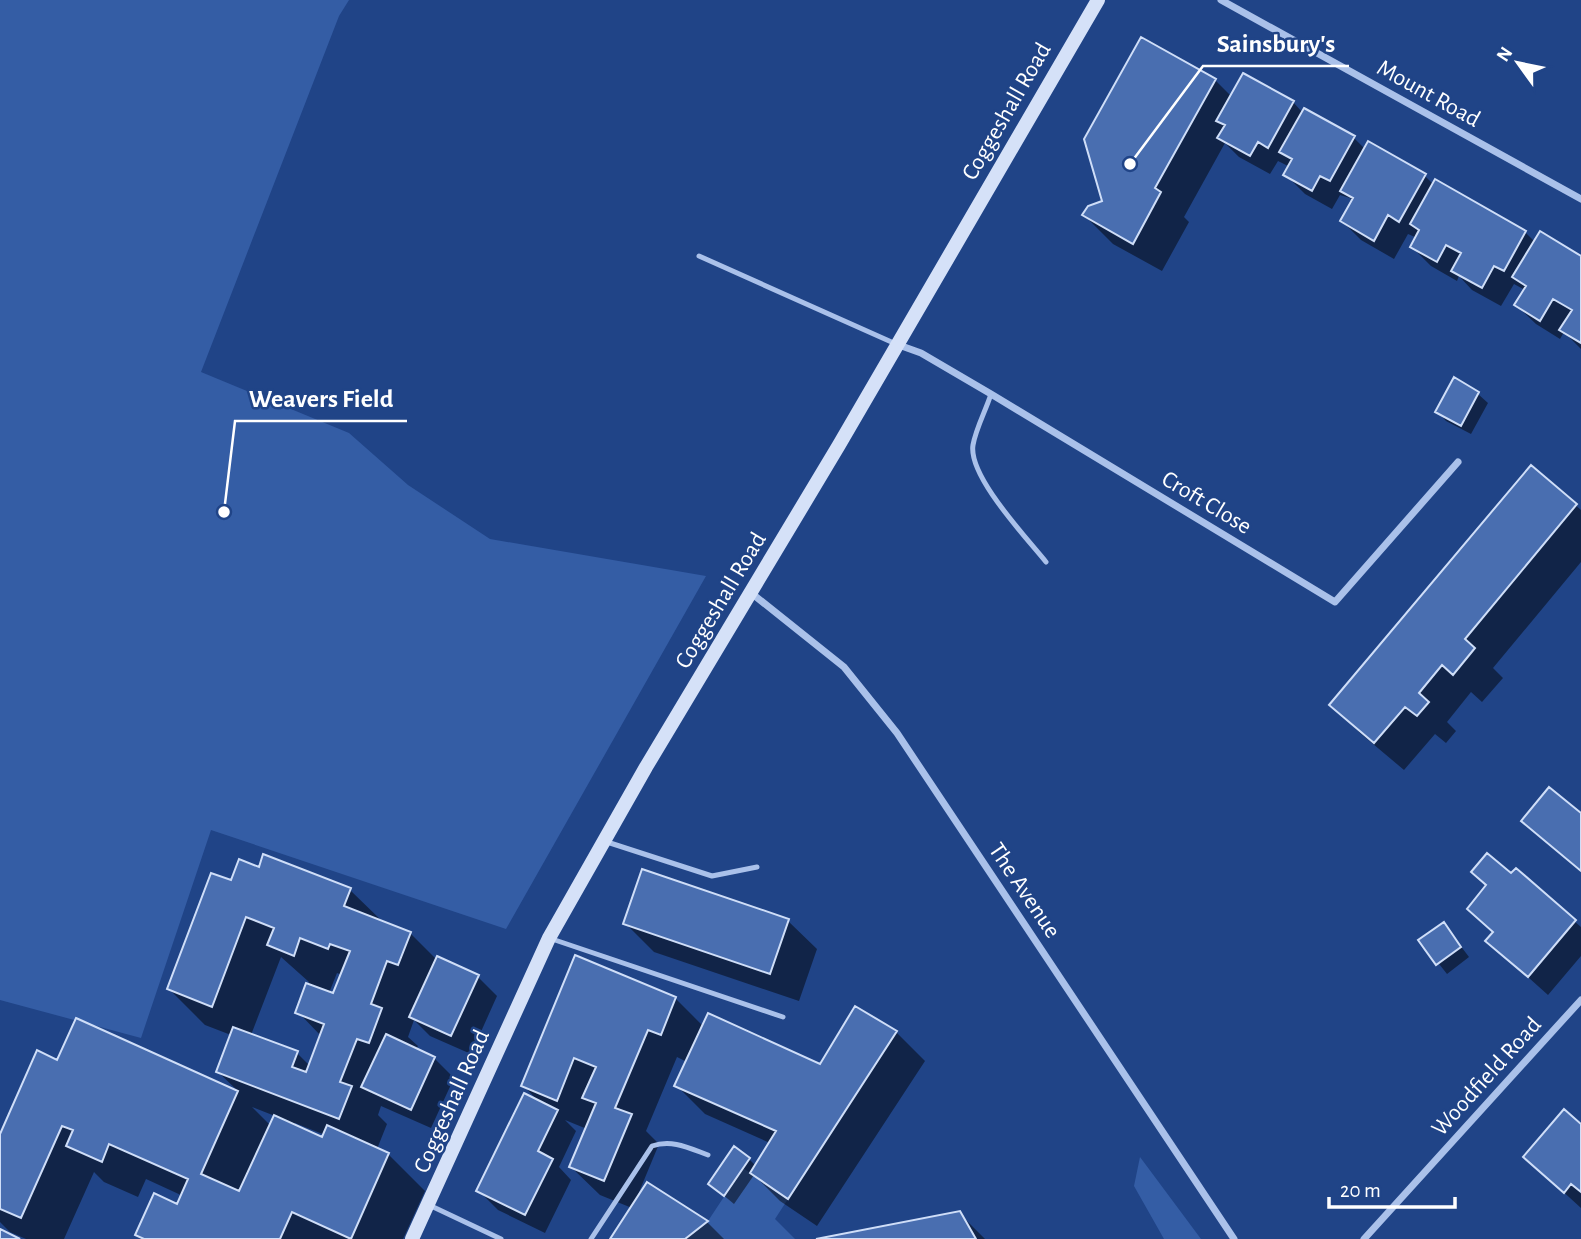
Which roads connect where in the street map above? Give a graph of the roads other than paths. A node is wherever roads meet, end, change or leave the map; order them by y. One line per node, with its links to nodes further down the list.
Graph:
1 (1098, 0): 5 (main road, Coggeshall Road)
2 (1221, 0): 3 (street, Mount Road)
3 (1581, 199)
4 (699, 256): 5 (lane)
5 (896, 344): 6 (street, Croft Close); 9 (main road, Coggeshall Road)
6 (992, 394): 7 (street, Croft Close); 8 (lane)
7 (1458, 462)
8 (1046, 562)
9 (750, 592): 10 (main road, Coggeshall Road); 20 (street, The Avenue)
10 (604, 841): 11 (lane); 12 (main road, Coggeshall Road)
11 (757, 867)
12 (549, 938): 14 (lane); 16 (main road, Coggeshall Road)
13 (1581, 1000): 21 (street, Woodfield Road)
14 (783, 1017)
15 (708, 1155): 19 (lane)
16 (429, 1205): 17 (main road, Coggeshall Road); 18 (lane)
17 (412, 1239)
18 (501, 1239)
19 (592, 1239)
20 (1234, 1239)
21 (1364, 1239)

